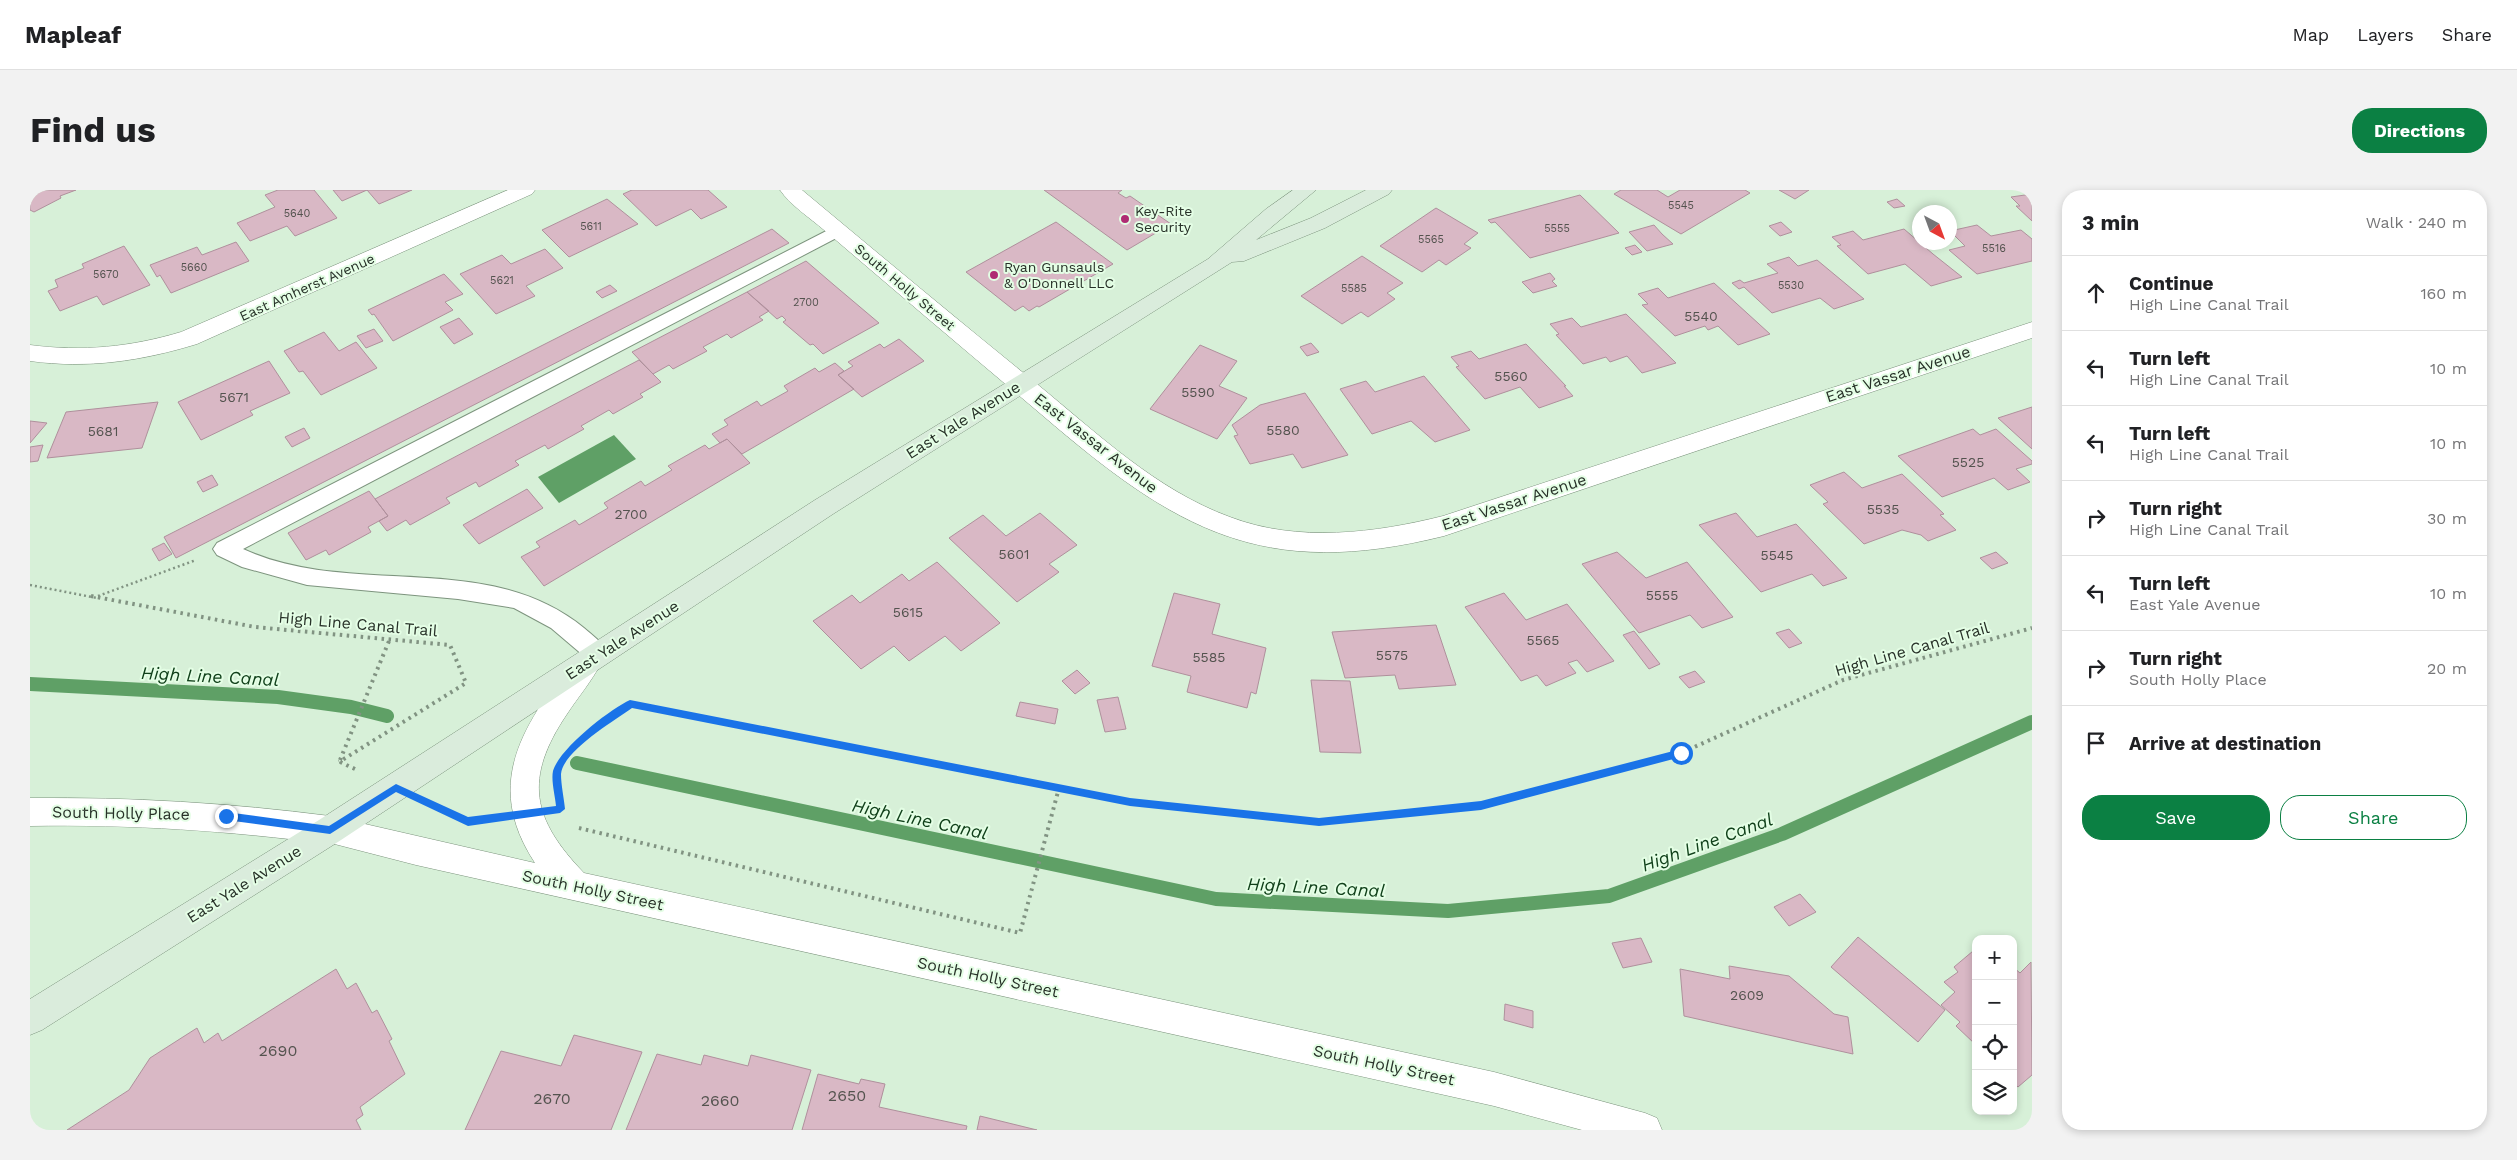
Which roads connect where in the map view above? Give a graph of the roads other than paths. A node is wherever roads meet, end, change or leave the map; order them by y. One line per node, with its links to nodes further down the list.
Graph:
1 (525, 190): 8 (street, East Amherst Avenue)
2 (790, 190): 5 (street, South Holly Street)
3 (1306, 190): 6 (main road, East Yale Avenue)
4 (1382, 190): 6 (main road, East Yale Avenue)
5 (838, 230): 9 (street, South Holly Street); 10 (lane)
6 (1216, 264): 9 (main road, East Yale Avenue)
7 (2032, 330): 9 (street, East Vassar Avenue)
8 (30, 354)
9 (1021, 384): 10 (main road, East Yale Avenue)
10 (593, 659): 12 (main road, East Yale Avenue); 13 (street)
11 (30, 812): 12 (street, South Holly Place)
12 (330, 830): 13 (street, South Holly Street); 14 (main road, East Yale Avenue)
13 (575, 886): 15 (street, South Holly Street)
14 (30, 1018)
15 (1645, 1130)

